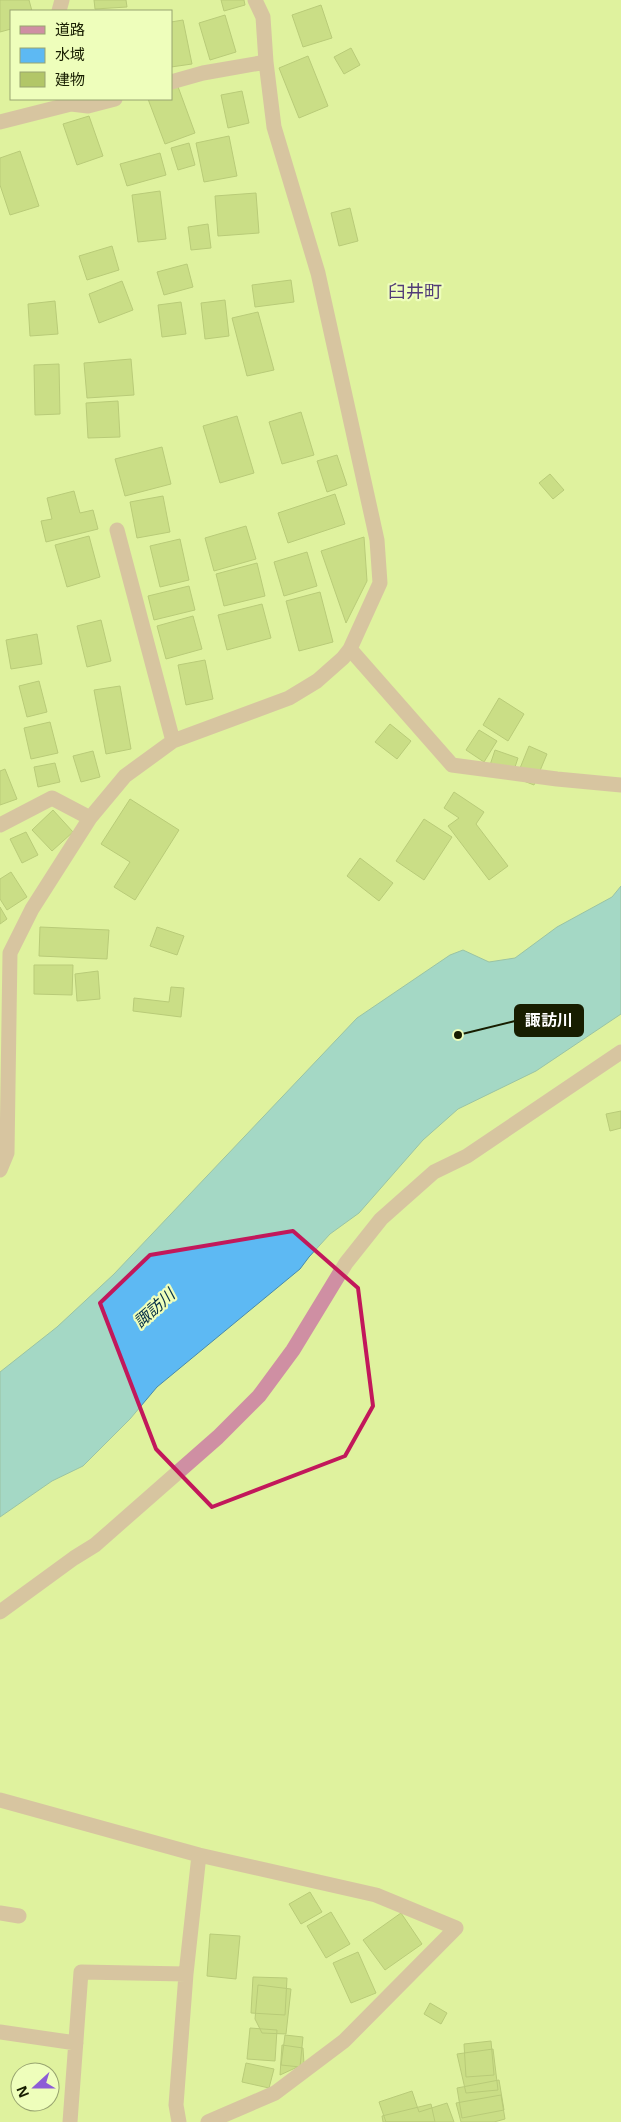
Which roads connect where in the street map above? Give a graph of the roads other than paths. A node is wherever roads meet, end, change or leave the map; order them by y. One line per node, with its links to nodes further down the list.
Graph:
1 (255, 0): 2 (street)
2 (266, 62): 3 (street); 8 (street)
3 (172, 82)
4 (110, 100): 5 (street)
5 (70, 102): 6 (street)
6 (0, 122)
7 (117, 530): 9 (street)
8 (350, 648): 9 (street); 10 (street)
9 (174, 741): 11 (street)
10 (621, 785)
11 (90, 818): 12 (street); 13 (street)
12 (0, 825)
13 (5, 952): 15 (street)
14 (621, 1052): 16 (street)
15 (0, 1170)
16 (0, 1612)
17 (0, 1800): 18 (street)
18 (199, 1855): 21 (street); 26 (street)
19 (0, 1913): 20 (street)
20 (19, 1916)
21 (186, 1974): 23 (street); 25 (street)
22 (0, 2032): 23 (street)
23 (76, 2043): 24 (street)
24 (70, 2122)
25 (179, 2122)
26 (208, 2122)

